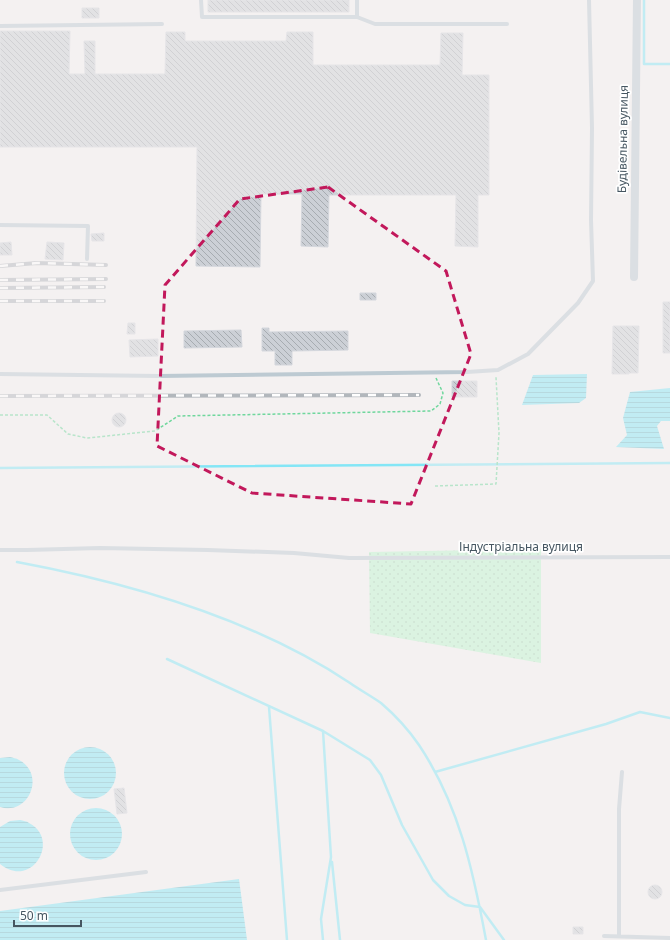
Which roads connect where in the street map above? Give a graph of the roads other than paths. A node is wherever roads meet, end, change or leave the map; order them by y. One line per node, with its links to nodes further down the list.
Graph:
1 (201, 0): 5 (lane)
2 (357, 0): 5 (lane)
3 (589, 0): 12 (lane)
4 (637, 0): 11 (street, Будівельна вулиця)
5 (357, 17): 7 (lane)
6 (162, 24): 8 (lane)
7 (507, 24)
8 (0, 26)
9 (0, 225): 10 (lane)
10 (87, 259)
11 (634, 277)
12 (0, 374)
13 (0, 550): 14 (lane, Індустріальна вулиця)
14 (670, 557)
15 (622, 772): 19 (lane)
16 (146, 872): 17 (lane)
17 (0, 890)
18 (604, 936): 19 (lane)
19 (619, 936): 20 (lane)
20 (670, 939)

